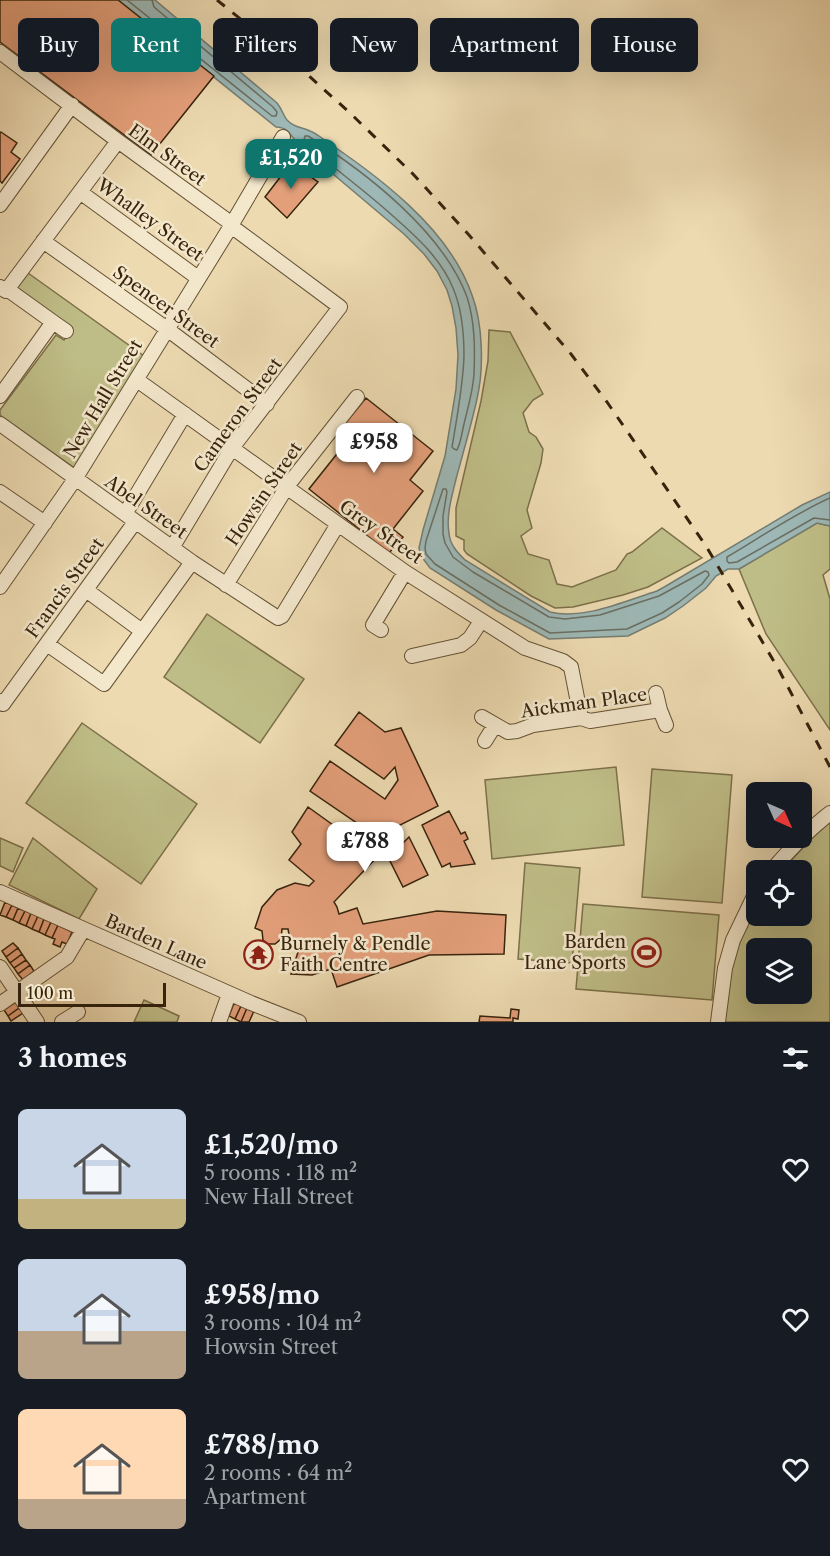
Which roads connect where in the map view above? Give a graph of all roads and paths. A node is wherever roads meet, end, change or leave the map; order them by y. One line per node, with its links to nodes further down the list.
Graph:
1 (0, 52): 2 (street, Elm Street)
2 (72, 105): 4 (street, Elm Street); 6 (street)
3 (284, 137): 7 (street, New Hall Street)
4 (118, 141): 5 (street); 7 (street, Elm Street)
5 (80, 192): 8 (street); 9 (street, Whalley Street)
6 (0, 205)
7 (231, 225): 9 (street, New Hall Street); 11 (street, Elm Street)
8 (43, 241): 10 (street); 13 (street, Spencer Street)
9 (198, 278): 13 (street, New Hall Street)
10 (4, 289): 12 (street)
11 (340, 307): 18 (street, Cameron Street)
12 (53, 322): 14 (street); 16 (street)
13 (167, 329): 15 (street, New Hall Street); 18 (street, Spencer Street)
14 (66, 331)
15 (137, 380): 19 (street, Grey Street); 22 (street, New Hall Street)
16 (0, 396)
17 (357, 397): 23 (street, Howsin Street)
18 (267, 404): 21 (street, Cameron Street)
19 (185, 414): 21 (street, Grey Street); 25 (street, Francis Street)
20 (0, 424): 22 (street, Abel Street)
21 (232, 448): 23 (street, Grey Street); 28 (street, Cameron Street)
22 (75, 479): 25 (street, Abel Street); 26 (street, New Hall Street)
23 (287, 487): 27 (street, Grey Street); 31 (street, Howsin Street)
24 (0, 492): 26 (street)
25 (130, 518): 28 (street, Abel Street); 33 (street, Francis Street)
26 (45, 523): 32 (street, New Hall Street)
27 (338, 524): 30 (street, Grey Street); 31 (street, Abel Street)
28 (172, 548): 29 (street, Abel Street)
29 (192, 562): 31 (street, Abel Street); 36 (street)
30 (405, 572): 34 (street, Grey Street); 35 (street)
31 (226, 585)
32 (0, 587)
33 (86, 590): 36 (street); 37 (street, Francis Street)
34 (481, 621): 38 (street); 43 (street, Grey Street)
35 (381, 630)
36 (142, 631): 37 (street)
37 (47, 644): 40 (street, Francis Street)
38 (412, 656)
39 (656, 693): 41 (street)
40 (2, 703)
41 (660, 710): 43 (street, Aickman Place); 45 (street)
42 (482, 717): 44 (street, Aickman Place)
43 (581, 718): 44 (street, Aickman Place)
44 (495, 725): 46 (street)
45 (666, 725)
46 (486, 741)
47 (830, 813): 48 (street)
48 (781, 860)
49 (0, 892): 51 (street, Barden Lane)
50 (746, 913): 61 (street)
51 (83, 930): 53 (street); 54 (street, Barden Lane)
52 (0, 967): 53 (street)
53 (17, 992): 55 (street); 57 (street)
54 (229, 994): 59 (street); 60 (street, Barden Lane)
55 (0, 1004)
56 (78, 1012): 58 (street)
57 (37, 1022)
58 (62, 1022)
59 (219, 1022)
60 (299, 1022)
61 (718, 1022)

